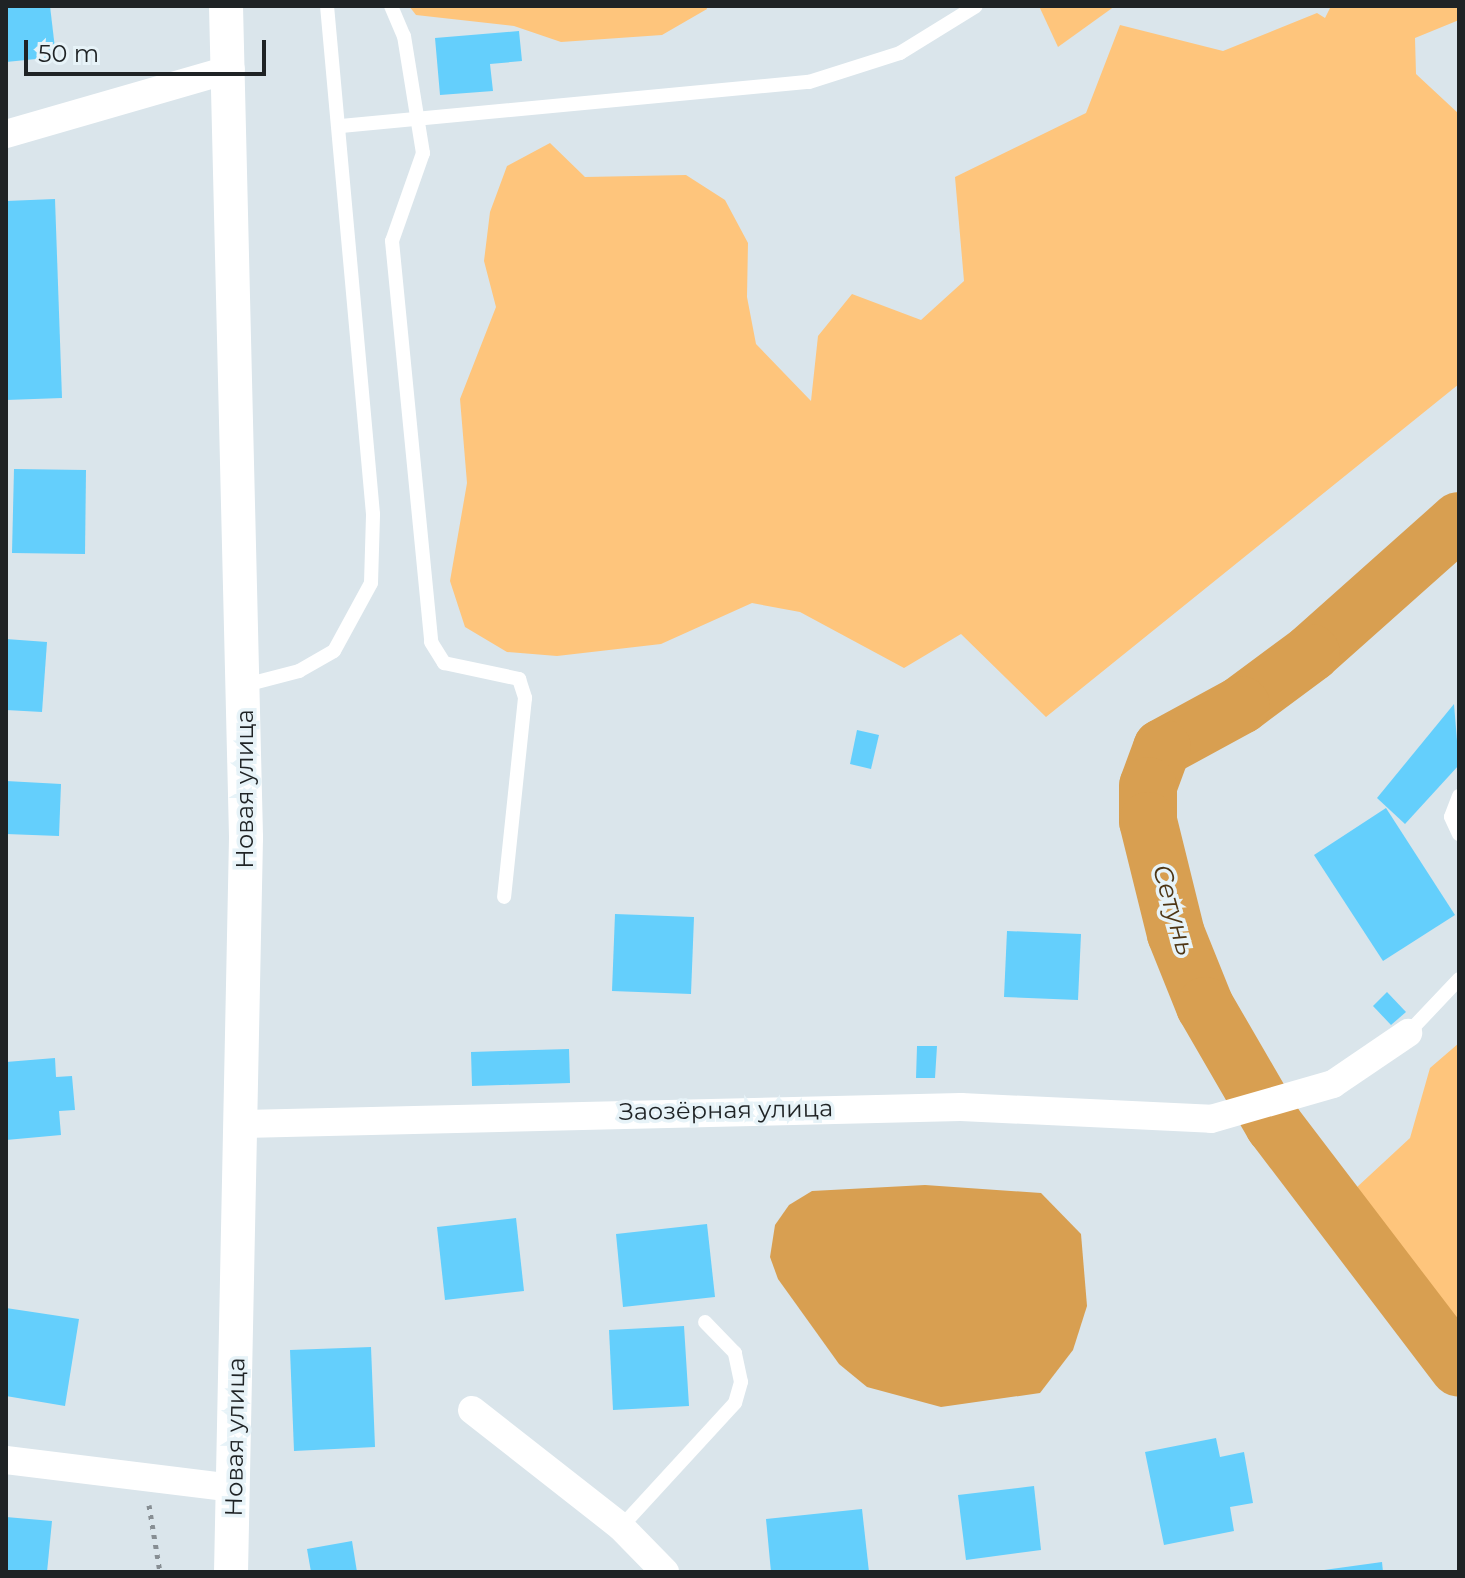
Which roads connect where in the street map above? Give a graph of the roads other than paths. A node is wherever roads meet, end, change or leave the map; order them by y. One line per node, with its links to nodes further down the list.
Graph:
1 (226, 6): 5 (street, Новая улица)
2 (327, 6): 7 (lane)
3 (391, 6): 6 (lane)
4 (976, 6): 6 (lane)
5 (231, 69): 8 (street); 9 (street, Новая улица)
6 (417, 118): 7 (lane); 12 (lane)
7 (341, 126): 9 (lane)
8 (6, 134)
9 (245, 685): 15 (street, Новая улица)
10 (1459, 796): 11 (lane)
11 (1459, 834)
12 (504, 897)
13 (1459, 979): 14 (lane)
14 (1408, 1033): 15 (street, Заозёрная улица)
15 (242, 1124): 19 (street, Новая улица)
16 (705, 1322): 20 (lane)
17 (472, 1410): 20 (street)
18 (6, 1460): 19 (street)
19 (234, 1488): 21 (street, Новая улица)
20 (621, 1527): 22 (street)
21 (231, 1572)
22 (665, 1572)

